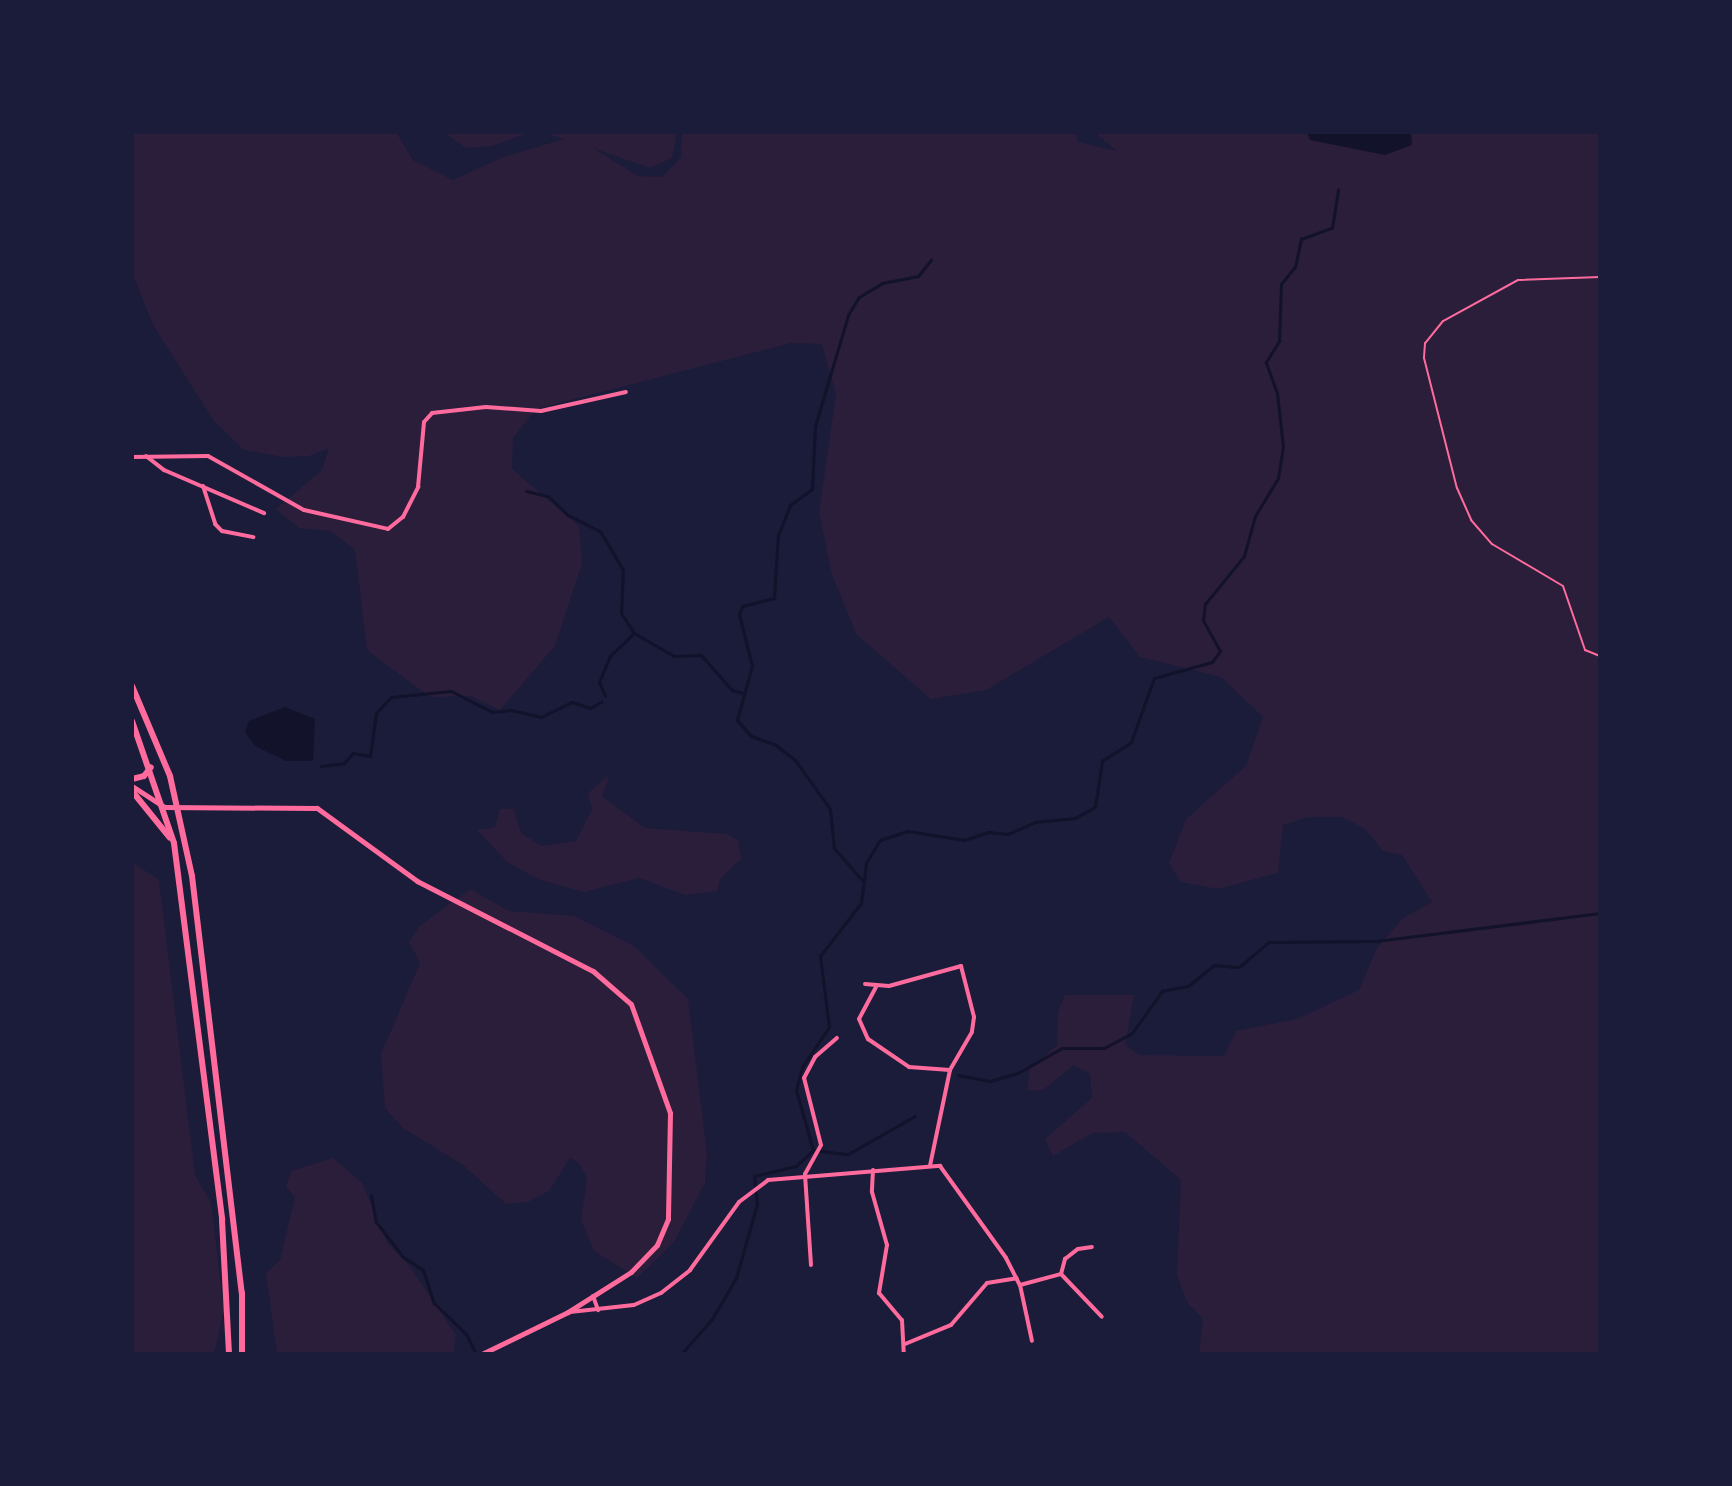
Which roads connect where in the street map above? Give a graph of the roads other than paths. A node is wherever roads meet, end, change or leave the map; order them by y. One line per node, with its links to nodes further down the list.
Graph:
1 (626, 392): 2 (street)
2 (144, 455): 3 (street); 4 (street)
3 (132, 457)
4 (203, 486): 5 (street); 6 (street)
5 (264, 513)
6 (253, 537)
7 (132, 686): 13 (main road)
8 (132, 721): 9 (main road)
9 (151, 767): 10 (main road); 12 (main road)
10 (132, 779)
11 (132, 788): 12 (street); 14 (main road)
12 (164, 807): 13 (street); 14 (main road)
13 (179, 808): 27 (street); 34 (main road)
14 (174, 843): 33 (main road)
15 (865, 984): 16 (street)
16 (876, 987): 18 (street); 18 (street)
17 (837, 1038): 21 (street)
18 (950, 1070): 19 (street)
19 (930, 1166): 20 (street); 25 (street)
20 (873, 1170): 21 (street); 32 (street)
21 (805, 1174): 23 (street); 28 (street)
22 (1092, 1247): 24 (street)
23 (811, 1265)
24 (1061, 1274): 26 (street); 30 (street)
25 (1017, 1278): 26 (street); 32 (street)
26 (1020, 1285): 31 (street)
27 (593, 1296): 28 (street); 29 (street)
28 (598, 1310): 29 (street)
29 (568, 1312): 35 (street)
30 (1102, 1317)
31 (1032, 1341)
32 (905, 1344): 36 (street)
33 (229, 1354)
34 (242, 1354)
35 (482, 1354)
36 (904, 1354)

